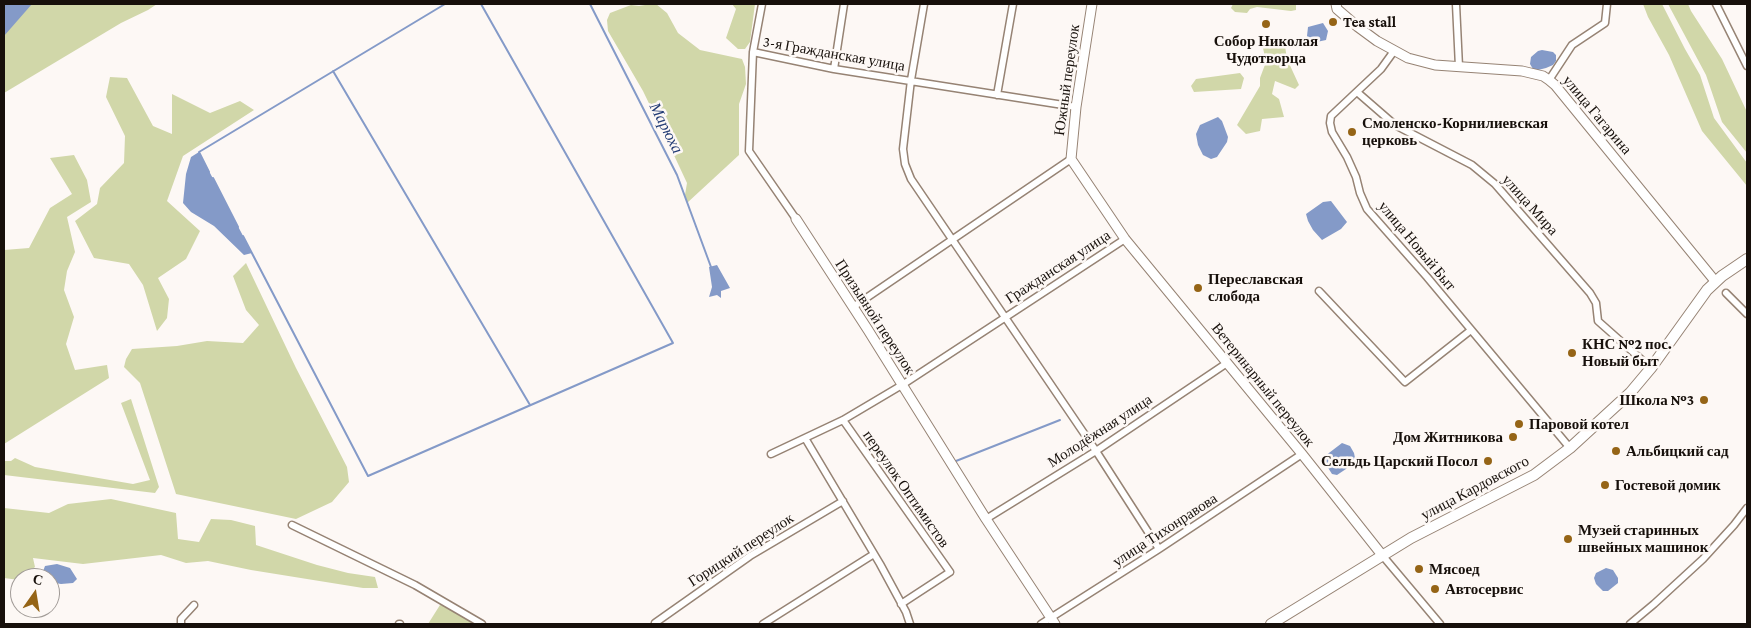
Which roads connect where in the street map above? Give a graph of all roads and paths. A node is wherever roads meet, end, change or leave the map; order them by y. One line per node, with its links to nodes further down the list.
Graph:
1 (762, 4): 11 (street, Призывной переулок)
2 (844, 4): 14 (street)
3 (924, 4): 15 (street)
4 (1013, 4): 18 (street)
5 (1092, 4): 19 (street, Южный переулок)
6 (1336, 4): 10 (street, улица Гагарина)
7 (1456, 4): 13 (street)
8 (1607, 4): 16 (street)
9 (1716, 4): 12 (street)
10 (1394, 51): 13 (street, улица Гагарина); 17 (street, улица Новый Быт)
11 (753, 52): 14 (street, 3-я Гражданская улица); 22 (street, Призывной переулок)
12 (1747, 63)
13 (1459, 67): 16 (street, улица Гагарина)
14 (834, 69): 15 (street, 3-я Гражданская улица)
15 (911, 80): 18 (street, 3-я Гражданская улица); 21 (street, 3-я Гражданская улица)
16 (1550, 80): 26 (street, улица Гагарина)
17 (1357, 92): 32 (street, улица Новый Быт); 34 (street, улица Мира)
18 (997, 95): 19 (street, 3-я Гражданская улица)
19 (1076, 107): 20 (street, Южный переулок)
20 (1071, 160): 23 (street, Ветеринарный переулок); 24 (street)
21 (910, 179): 24 (street, Гражданская улица)
22 (796, 219): 29 (street, Призывной переулок)
23 (1125, 238): 31 (street, Гражданская улица); 33 (street, Ветеринарный переулок)
24 (954, 240): 29 (street); 31 (street, Гражданская улица)
25 (1747, 259): 26 (main road, улица Кардовского)
26 (1716, 281): 34 (main road, улица Кардовского)
27 (1319, 290): 32 (street)
28 (1726, 293): 30 (street)
29 (853, 307): 35 (street, Призывной переулок)
30 (1747, 314)
31 (1005, 317): 35 (street, Гражданская улица); 39 (street)
32 (1471, 330): 38 (street, улица Новый Быт)
33 (1227, 363): 39 (street, Молодёжная улица); 41 (street, Ветеринарный переулок)
34 (1651, 368): 38 (main road, улица Кардовского)
35 (902, 385): 36 (street, Гражданская улица); 44 (street, Призывной переулок)
36 (842, 420): 37 (street, Гражданская улица); 49 (street, переулок Оптимистов)
37 (805, 438): 40 (street, Гражданская улица); 42 (street)
38 (1570, 448): 48 (main road, улица Кардовского)
39 (1096, 451): 44 (street, Молодёжная улица); 46 (street)
40 (771, 454)
41 (1302, 454): 46 (street, улица Тихонравова); 48 (street, Ветеринарный переулок)
42 (843, 501): 47 (street); 52 (street, Горицкий переулок)
43 (1747, 508): 60 (street)
44 (986, 519): 51 (street, Призывной переулок)
45 (292, 524): 54 (street)
46 (1159, 549): 51 (street, улица Тихонравова)
47 (874, 554): 49 (street); 55 (street)
48 (1382, 555): 58 (main road, улица Кардовского); 59 (street, Ветеринарный переулок)
49 (901, 604): 56 (street)
50 (194, 605): 53 (street)
51 (1053, 621): 57 (street, улица Тихонравова)
52 (655, 623)
53 (181, 624)
54 (482, 624)
55 (763, 624)
56 (909, 624)
57 (1041, 624)
58 (1271, 624)
59 (1440, 624)
60 (1630, 624)

